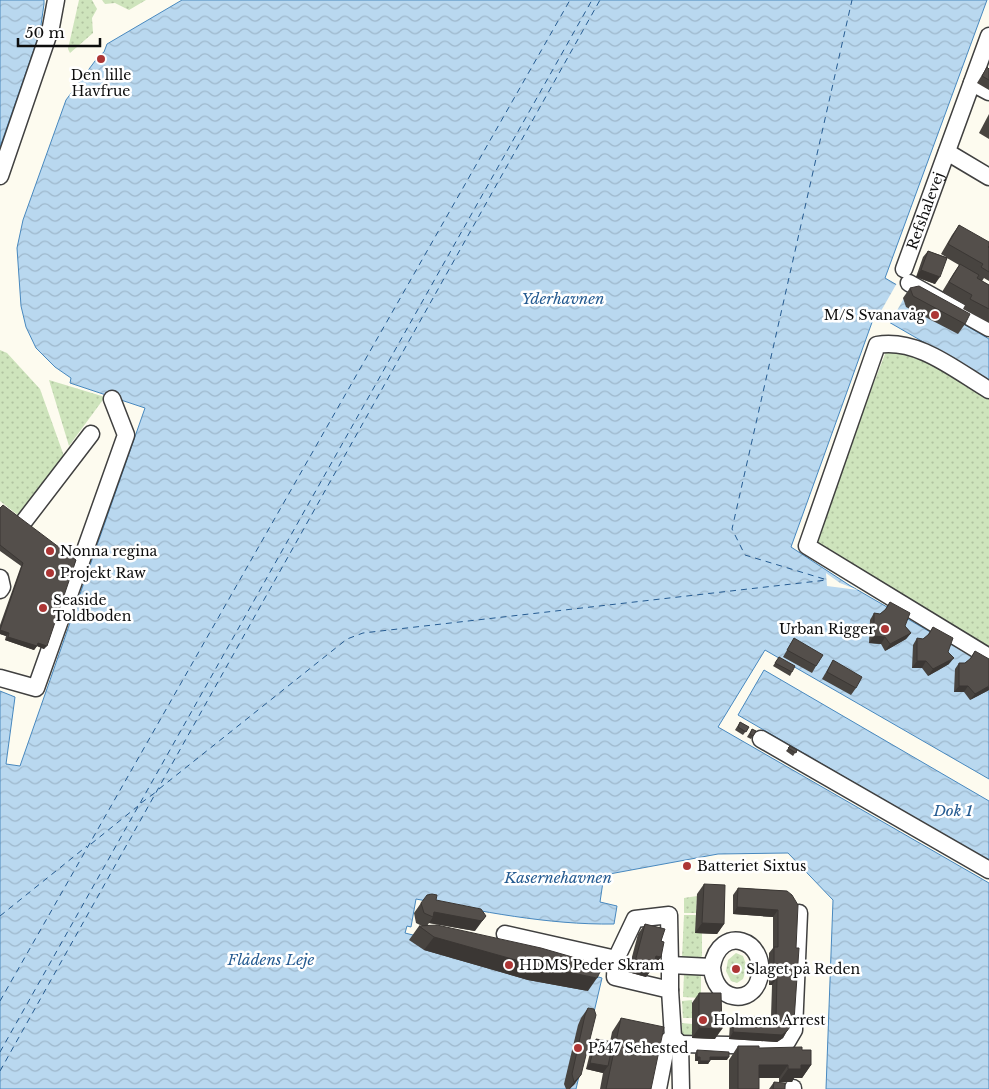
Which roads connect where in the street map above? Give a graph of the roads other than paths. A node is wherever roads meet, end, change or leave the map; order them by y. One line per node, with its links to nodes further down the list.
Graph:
1 (56, 0): 6 (street)
2 (989, 36): 3 (street, Refshalevej)
3 (972, 83): 4 (street); 5 (street, Refshalevej)
4 (989, 92)
5 (947, 152): 7 (street, Refshalevej); 8 (street, Refshalevej)
6 (0, 176)
7 (989, 177)
8 (989, 328)
9 (989, 390): 15 (street)
10 (112, 399): 16 (street)
11 (91, 434): 12 (street)
12 (22, 524)
13 (0, 578): 14 (street)
14 (0, 590)
15 (989, 657)
16 (0, 678)
17 (760, 739): 18 (street)
18 (989, 870)
19 (799, 913): 25 (street)
20 (505, 934): 21 (street)
21 (616, 959): 22 (street); 24 (street)
22 (670, 965): 23 (street); 24 (street)
23 (712, 967)
24 (670, 990): 25 (street)
25 (677, 1040): 26 (street); 27 (street)
26 (658, 1089)
27 (681, 1089)

